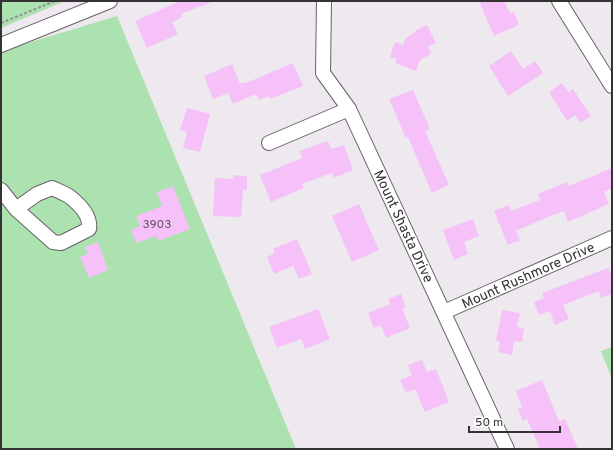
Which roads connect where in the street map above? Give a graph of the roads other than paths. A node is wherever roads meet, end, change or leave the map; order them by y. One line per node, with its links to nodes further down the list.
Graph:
1 (110, 1): 4 (street)
2 (324, 1): 6 (street, Mount Shasta Drive)
3 (559, 1): 5 (street)
4 (1, 44)
5 (612, 86)
6 (349, 109): 7 (street); 11 (street, Mount Shasta Drive)
7 (269, 143)
8 (1, 190): 9 (street)
9 (16, 209): 9 (street)
10 (612, 238): 11 (street, Mount Rushmore Drive)
11 (444, 312): 12 (street, Mount Shasta Drive)
12 (507, 449)

